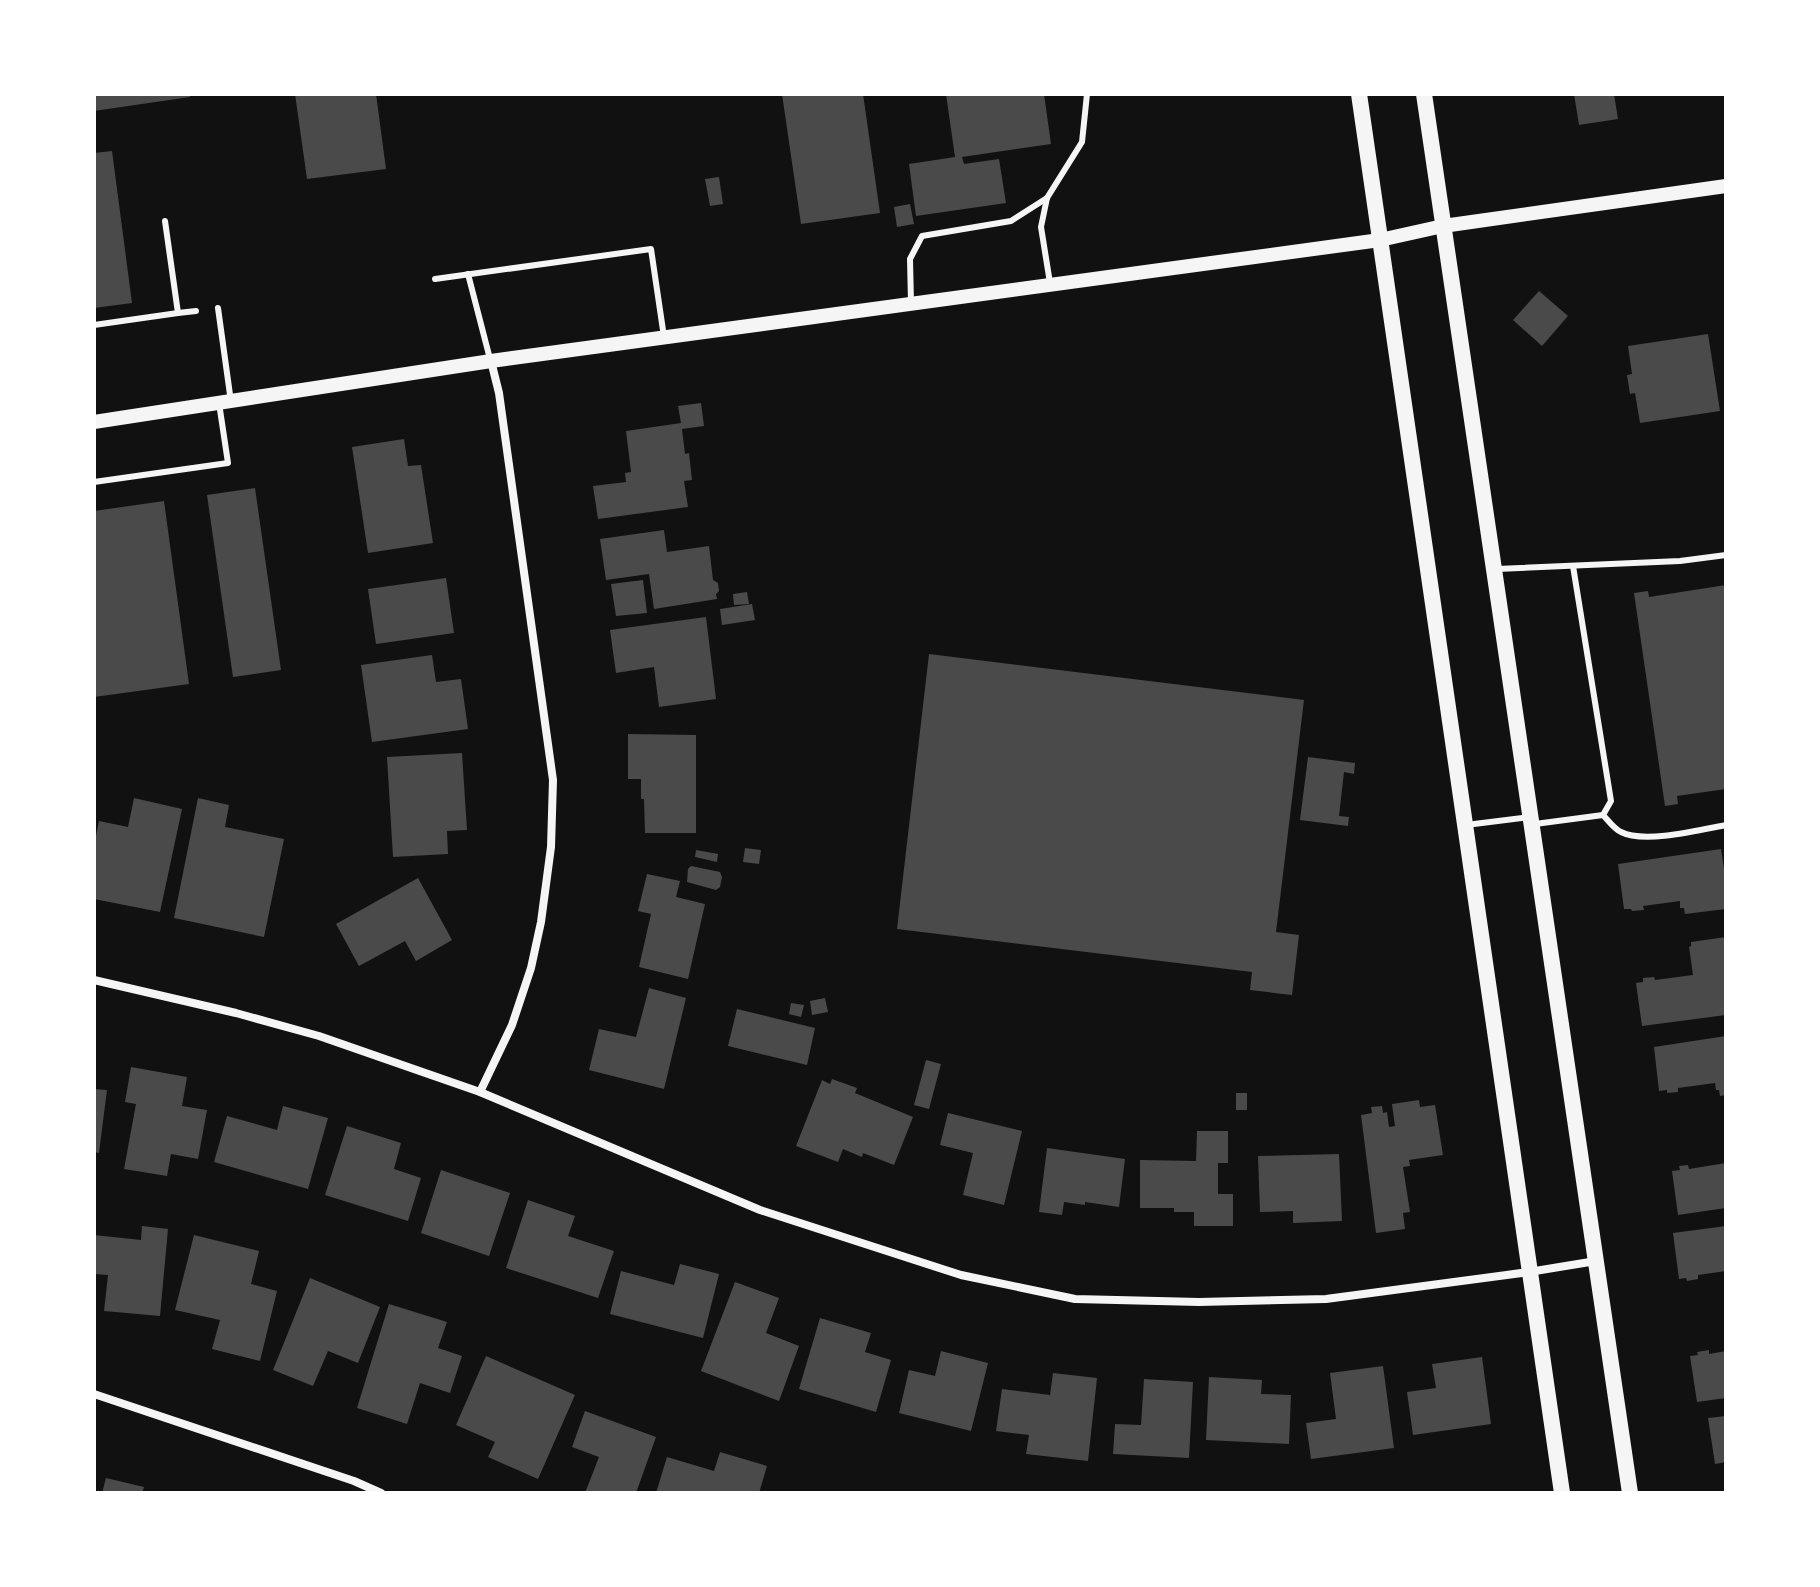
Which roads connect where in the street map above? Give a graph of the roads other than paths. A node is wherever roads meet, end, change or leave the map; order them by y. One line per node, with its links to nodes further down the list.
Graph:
1 (1087, 94): 5 (lane)
2 (1359, 94): 8 (main road)
3 (1424, 94): 7 (main road)
4 (1726, 186): 7 (street)
5 (1047, 198): 11 (lane); 12 (lane)
6 (165, 221): 15 (lane)
7 (1443, 226): 8 (street); 24 (main road)
8 (1380, 240): 11 (street); 28 (main road)
9 (468, 274): 10 (lane); 17 (lane); 18 (lane)
10 (435, 279)
11 (1050, 285): 12 (street)
12 (911, 303): 17 (street)
13 (218, 308): 19 (lane)
14 (196, 311): 15 (lane)
15 (178, 313): 16 (lane)
16 (94, 325)
17 (664, 337): 18 (street)
18 (491, 361): 19 (street); 30 (street)
19 (225, 403): 20 (street); 21 (lane)
20 (94, 422)
21 (94, 482)
22 (1726, 555): 23 (lane)
23 (1573, 566): 24 (lane); 25 (lane)
24 (1494, 569): 26 (main road)
25 (1603, 815): 26 (lane); 27 (lane)
26 (1531, 821): 28 (lane); 31 (main road)
27 (1726, 825)
28 (1465, 826): 32 (main road)
29 (94, 980): 30 (street)
30 (480, 1092): 32 (street)
31 (1596, 1261): 32 (street); 36 (main road)
32 (1529, 1272): 35 (main road)
33 (94, 1394): 34 (street)
34 (381, 1493)
35 (1562, 1493)
36 (1630, 1493)

